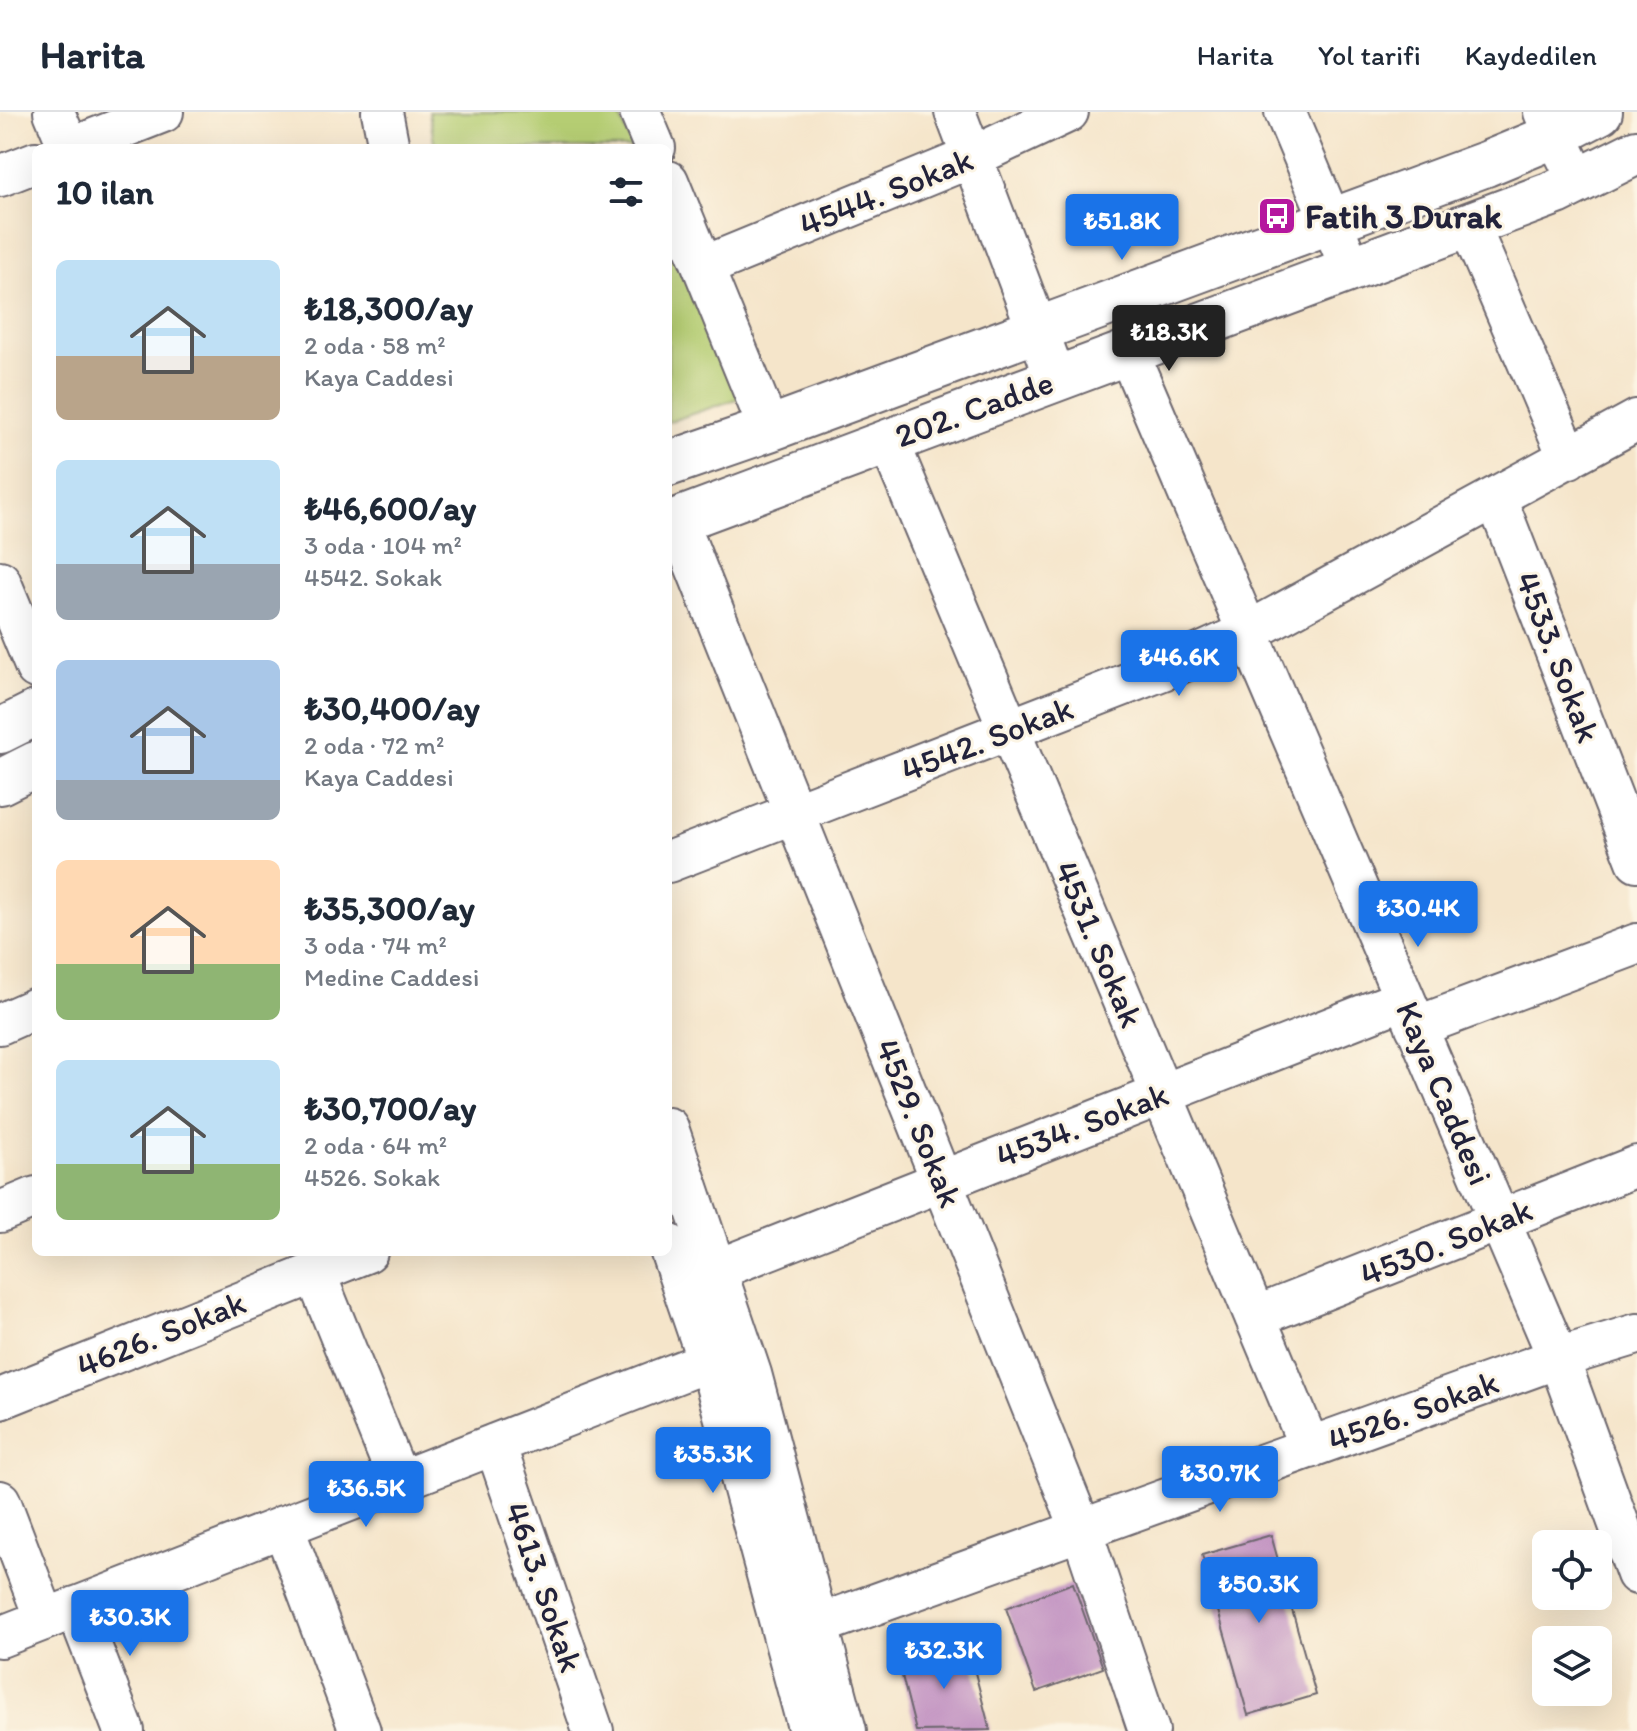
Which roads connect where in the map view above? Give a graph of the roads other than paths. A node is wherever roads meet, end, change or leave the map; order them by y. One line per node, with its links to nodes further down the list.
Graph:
1 (54, 112): 10 (street)
2 (163, 112): 11 (street)
3 (382, 112): 12 (street)
4 (640, 112): 13 (street)
5 (955, 112): 15 (street)
6 (1068, 112): 15 (street, 4544. Sokak)
7 (1285, 112): 20 (street)
8 (1600, 112): 9 (main road, 202. Cadde)
9 (1550, 124): 18 (street); 20 (main road, 202. Cadde)
10 (68, 144)
11 (80, 144)
12 (388, 144)
13 (653, 144)
14 (1637, 152): 18 (main road, 202. Cadde)
15 (972, 157): 22 (street, 4544. Sokak); 24 (street)
16 (32, 164): 17 (street)
17 (0, 176)
18 (1579, 182): 21 (main road, 202. Cadde)
19 (672, 191): 22 (street)
20 (1331, 221): 23 (street); 24 (main road, 202. Cadde)
21 (1469, 225): 23 (main road, 202. Cadde); 30 (street)
22 (703, 267): 28 (street)
23 (1351, 269): 25 (main road, 202. Cadde)
24 (1037, 330): 26 (street); 28 (main road, 202. Cadde)
25 (1128, 352): 26 (main road, 202. Cadde); 35 (street, Kaya Caddesi)
26 (1056, 379): 29 (main road, 202. Cadde)
27 (1637, 420): 30 (street, 4542. Sokak)
28 (769, 429): 31 (main road, 202. Cadde)
29 (888, 440): 33 (main road, 202. Cadde); 39 (street, 4531. Sokak)
30 (1569, 458): 32 (street, 4542. Sokak)
31 (672, 463)
32 (1496, 498): 35 (street, 4542. Sokak); 44 (street, 4533. Sokak)
33 (673, 522): 42 (street, 4529. Sokak)
34 (0, 581): 36 (street)
35 (1248, 632): 39 (street, 4542. Sokak); 47 (street, Kaya Caddesi)
36 (32, 658)
37 (32, 715): 38 (main road)
38 (0, 731)
39 (1009, 731): 42 (street, 4542. Sokak); 49 (street, 4531. Sokak)
40 (32, 766): 41 (main road)
41 (0, 782)
42 (795, 813): 43 (street, 4542. Sokak); 52 (street, 4529. Sokak)
43 (672, 860)
44 (1637, 861)
45 (1637, 944): 47 (street, 4534. Sokak)
46 (32, 1010): 48 (street)
47 (1410, 1013): 49 (street, 4534. Sokak); 55 (street, Kaya Caddesi)
48 (0, 1024)
49 (1162, 1094): 52 (street, 4534. Sokak); 60 (street, 4531. Sokak)
50 (672, 1140): 58 (street)
51 (1637, 1166): 55 (street, 4530. Sokak)
52 (942, 1180): 58 (street, 4534. Sokak); 70 (street, 4529. Sokak)
53 (32, 1199): 54 (street)
54 (0, 1212)
55 (1499, 1221): 60 (street, 4530. Sokak); 62 (street, Kaya Caddesi)
56 (357, 1256): 59 (street, 4626. Sokak)
57 (672, 1256): 63 (street)
58 (716, 1270): 73 (street)
59 (315, 1273): 64 (street, 4626. Sokak); 67 (street)
60 (1255, 1317): 66 (street, 4531. Sokak)
61 (1637, 1334): 62 (street, 4526. Sokak)
62 (1558, 1358): 66 (street, 4526. Sokak); 71 (street, Kaya Caddesi)
63 (708, 1361): 65 (street); 73 (street)
64 (0, 1399)
65 (495, 1444): 67 (street); 77 (street, 4613. Sokak)
66 (1310, 1448): 70 (street, 4526. Sokak)
67 (399, 1481): 69 (street)
68 (0, 1501): 72 (street)
69 (283, 1526): 72 (street); 76 (street)
70 (1081, 1529): 73 (street, 4526. Sokak); 80 (street, 4529. Sokak)
71 (1637, 1574)
72 (60, 1613): 74 (street); 75 (street)
73 (800, 1630): 78 (street); 79 (street)
74 (0, 1637)
75 (124, 1731)
76 (360, 1731)
77 (593, 1731)
78 (809, 1731)
79 (846, 1731)
80 (1149, 1731)

